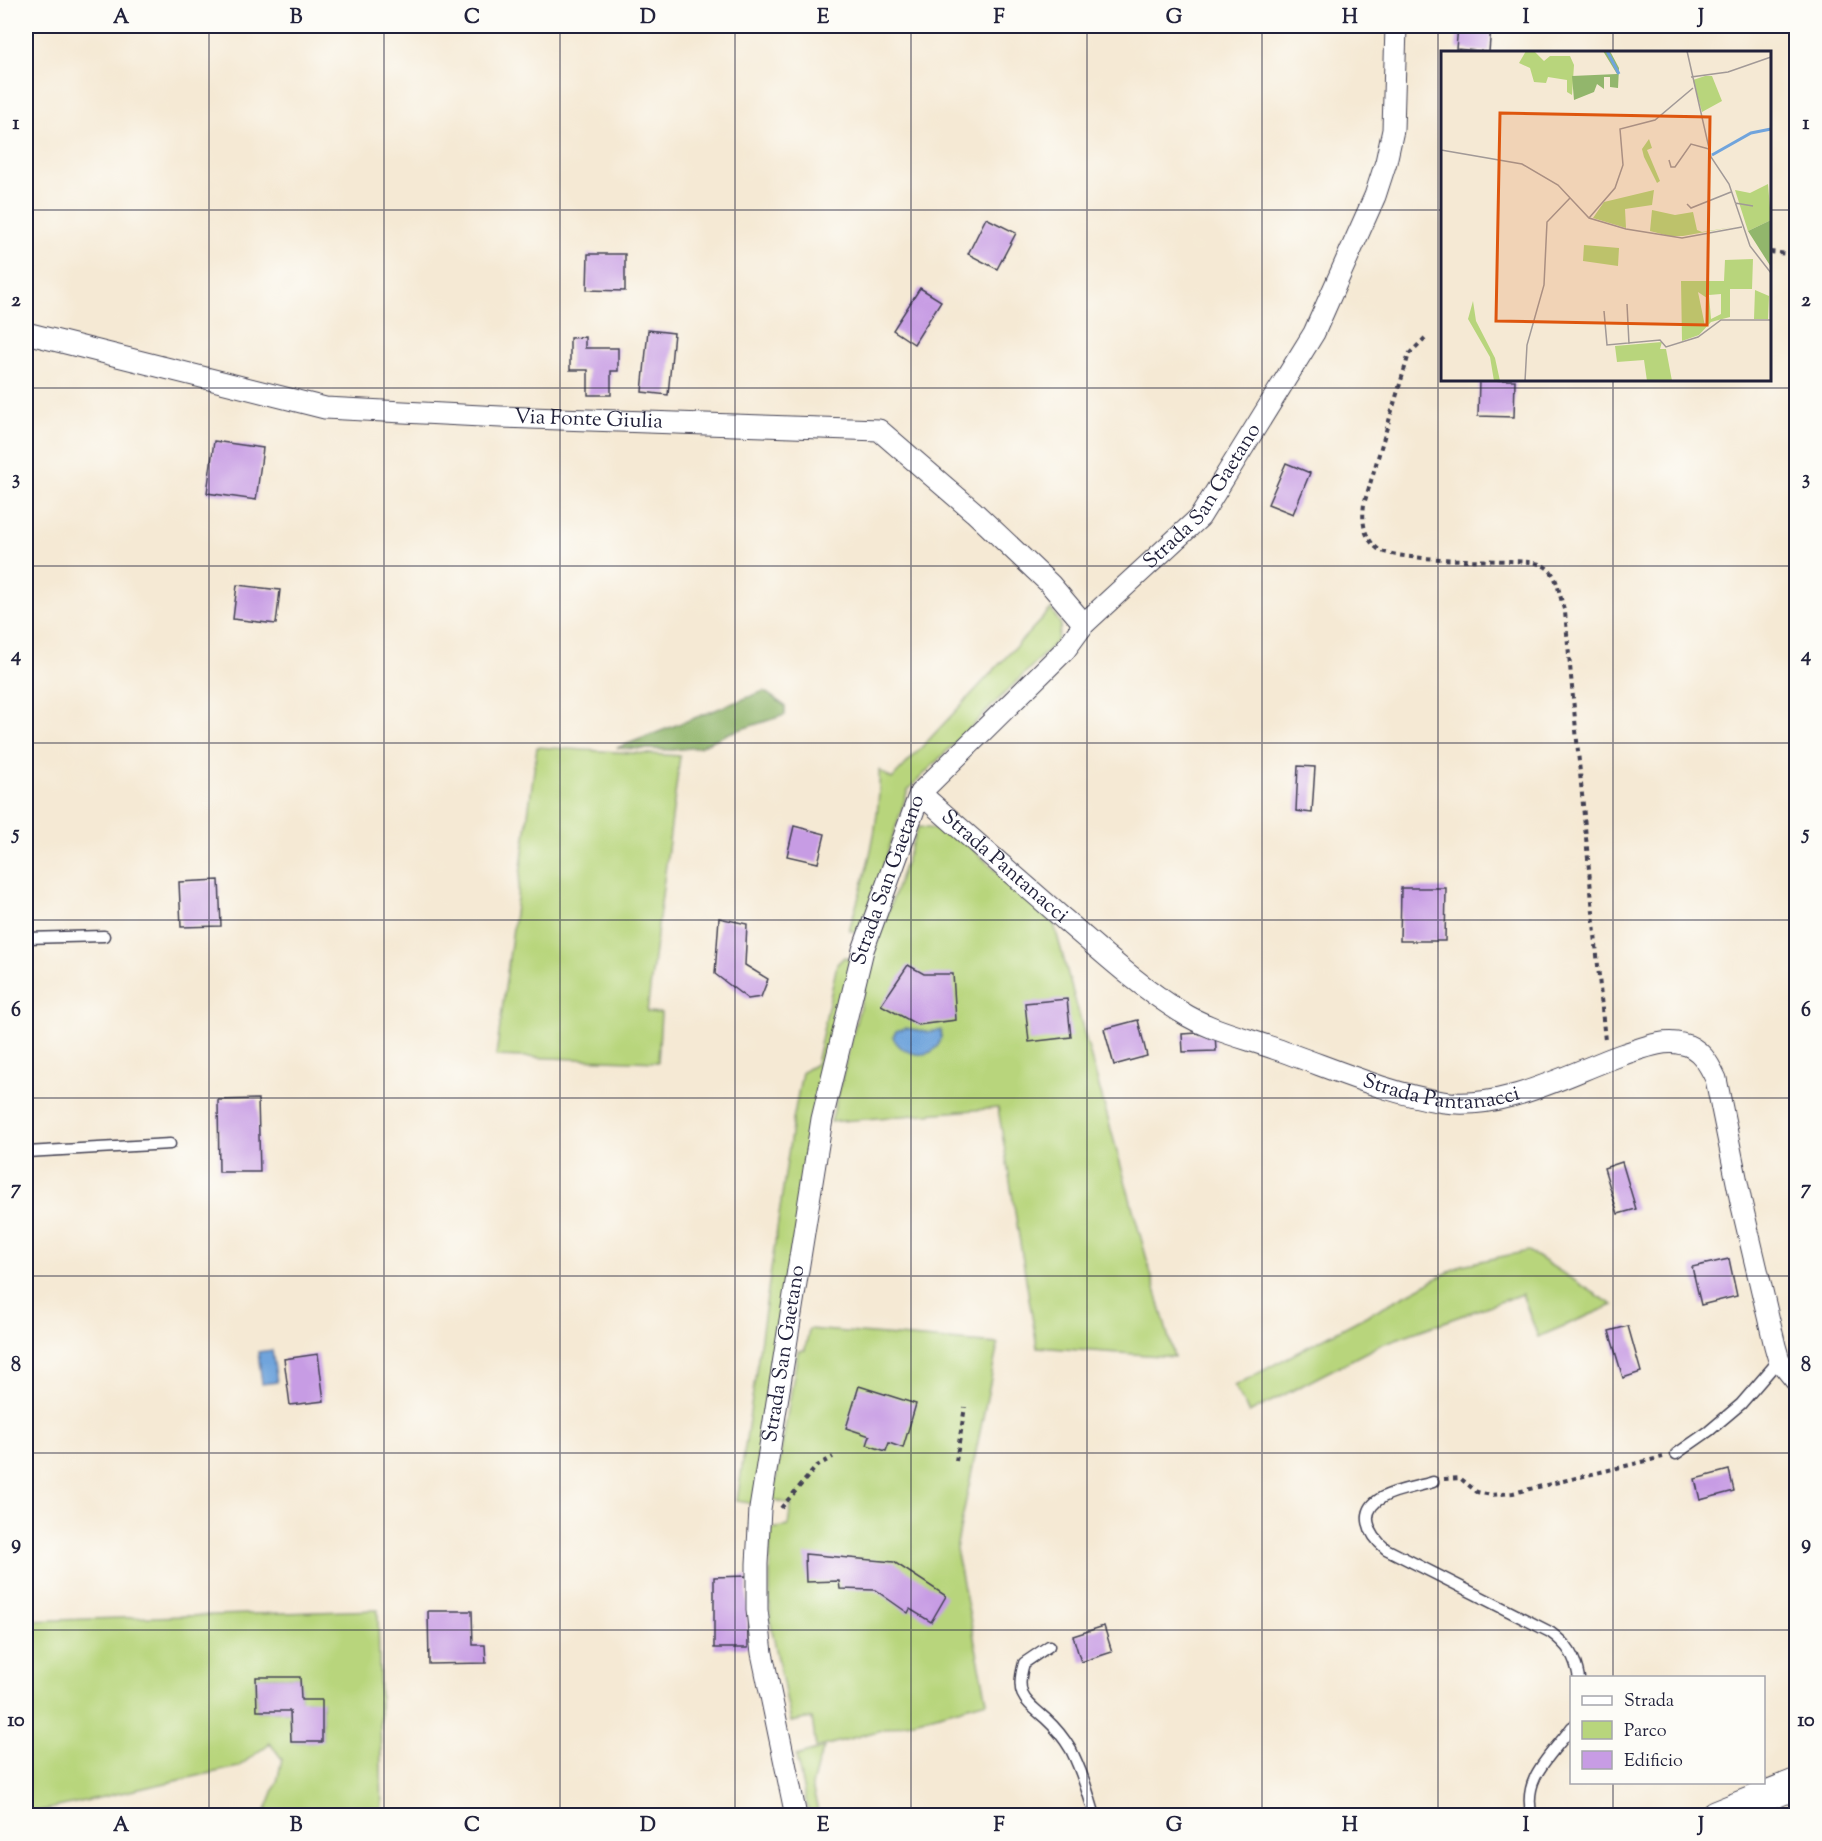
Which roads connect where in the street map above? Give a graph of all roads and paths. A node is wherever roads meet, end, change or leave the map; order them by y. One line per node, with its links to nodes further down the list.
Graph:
1 (1396, 26): 6 (street, Strada San Gaetano)
2 (1771, 252): 3 (path)
3 (1797, 255)
4 (26, 333): 6 (street, Via Fonte Giulia)
5 (1425, 338): 10 (path)
6 (1084, 624): 7 (street, Strada San Gaetano)
7 (920, 793): 10 (street, Strada Pantanacci); 25 (street, Strada San Gaetano)
8 (104, 936): 9 (lane)
9 (26, 938)
10 (1607, 1060): 13 (street, Strada Pantanacci)
11 (170, 1144): 12 (lane)
12 (26, 1152)
13 (1779, 1360): 14 (street, Strada Pantanacci); 16 (lane)
14 (1797, 1381)
15 (965, 1407): 18 (path)
16 (1676, 1454): 19 (path)
17 (833, 1457): 20 (path)
18 (956, 1461)
19 (1433, 1482): 22 (lane)
20 (777, 1514)
21 (1049, 1646): 26 (lane)
22 (1579, 1676)
23 (1570, 1730): 27 (lane)
24 (1797, 1784): 28 (street)
25 (796, 1815)
26 (1095, 1815)
27 (1532, 1815)
28 (1716, 1815)

